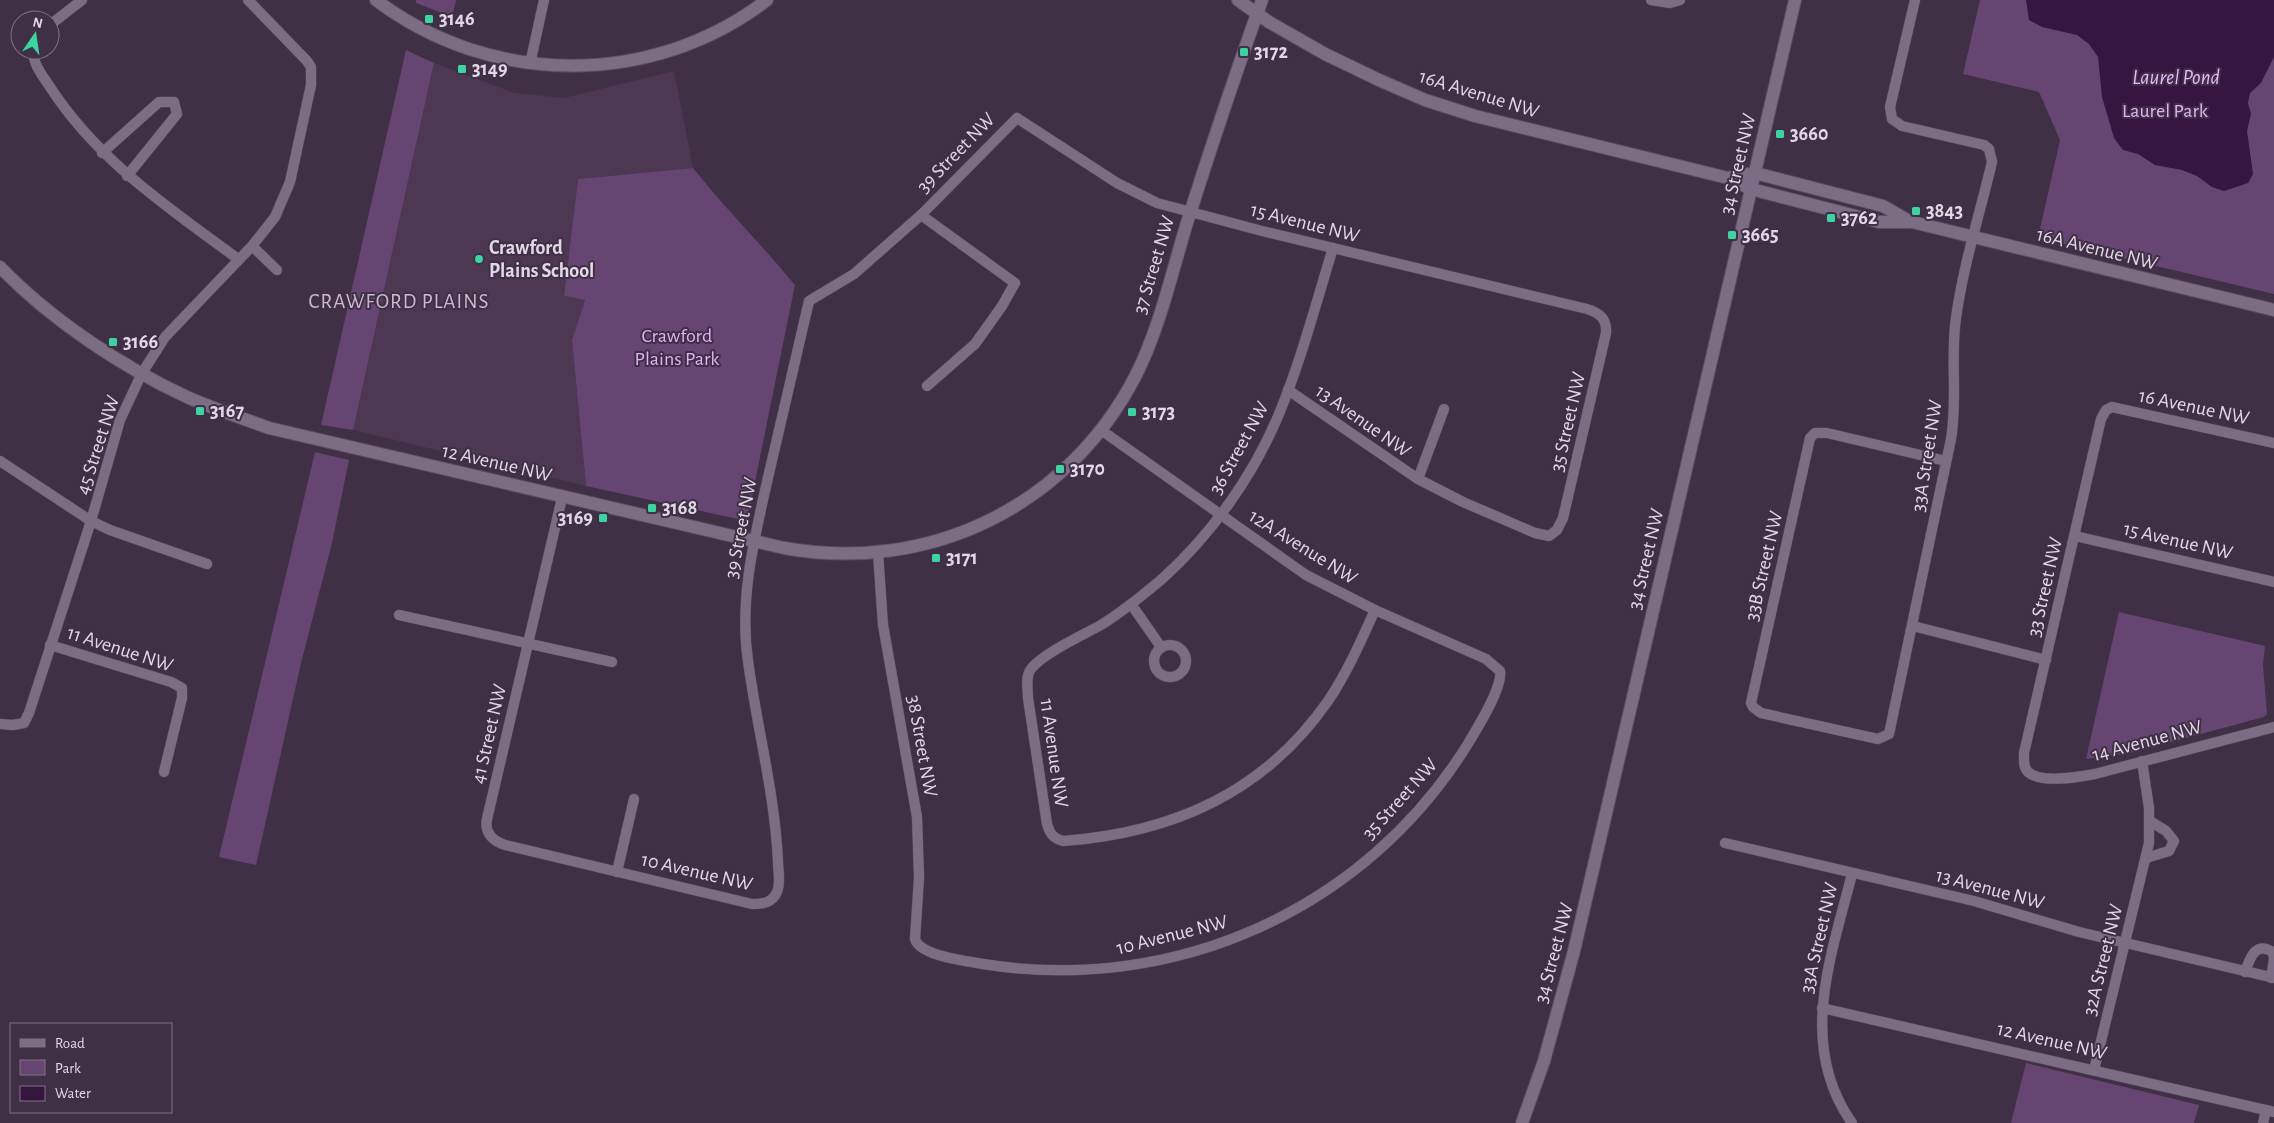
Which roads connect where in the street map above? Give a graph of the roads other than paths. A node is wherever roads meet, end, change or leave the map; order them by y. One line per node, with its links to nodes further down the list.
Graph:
1 (82, 0): 13 (street)
2 (248, 0): 26 (street, 45 Street NW)
3 (376, 0): 15 (street)
4 (544, 0): 15 (street)
5 (767, 0): 15 (street)
6 (1238, 0): 12 (street, 16A Avenue NW)
7 (1262, 0): 12 (street, 37 Street NW)
8 (1651, 0): 9 (street)
9 (1680, 0)
10 (1795, 0): 18 (street, 34 Street NW)
11 (1915, 0): 25 (street, 33A Street NW)
12 (1257, 14): 20 (street, 16A Avenue NW); 22 (street, 37 Street NW)
13 (60, 17)
14 (35, 60): 17 (street)
15 (530, 64)
16 (1017, 118): 22 (street, 15 Avenue NW); 23 (street, 39 Street NW)
17 (102, 153): 19 (street); 19 (street)
18 (1755, 173): 20 (street, 16A Avenue NW); 21 (street, 34 Street NW); 24 (street, 16A Avenue NW)
19 (127, 176): 28 (street)
20 (1728, 178): 21 (street, 16A Avenue NW)
21 (1751, 190): 24 (street, 16A Avenue NW); 86 (street, 34 Street NW)
22 (1190, 213): 27 (street, 15 Avenue NW); 38 (street, 37 Street NW)
23 (921, 215): 34 (street, 39 Street NW); 49 (street, 39 Street NW)
24 (1912, 222): 25 (street, 16A Avenue NW)
25 (1974, 238): 31 (street, 16A Avenue NW); 41 (street, 33A Street NW)
26 (252, 246): 28 (street, 45 Street NW); 30 (street)
27 (1333, 248): 32 (street, 15 Avenue NW); 35 (street, 36 Street NW)
28 (238, 258): 33 (street, 45 Street NW)
29 (0, 268): 33 (street, 12 Avenue NW)
30 (277, 270)
31 (2274, 310)
32 (1603, 318): 47 (street, 35 Street NW)
33 (142, 373): 43 (street, 12 Avenue NW); 46 (street, 45 Street NW)
34 (927, 386)
35 (1288, 390): 42 (street, 13 Avenue NW); 45 (street, 36 Street NW)
36 (1444, 409): 42 (street, 13 Avenue NW)
37 (2106, 410): 39 (street, 16 Avenue NW); 48 (street, 33 Street NW)
38 (1101, 430): 44 (street, 37 Street NW); 45 (street, 12A Avenue NW)
39 (2274, 443)
40 (0, 461): 46 (street)
41 (1946, 461): 56 (street, 33A Street NW); 66 (street, 33B Street NW)
42 (1418, 479): 47 (street, 13 Avenue NW)
43 (562, 498): 49 (street, 12 Avenue NW); 57 (street, 41 Street NW)
44 (1020, 504): 50 (street, 12 Avenue NW)
45 (1220, 515): 53 (street, 36 Street NW); 54 (street, 12A Avenue NW)
46 (91, 521): 51 (street); 58 (street, 45 Street NW)
47 (1554, 533)
48 (2075, 536): 52 (street, 15 Avenue NW); 60 (street, 33 Street NW)
49 (755, 542): 50 (street, 12 Avenue NW); 77 (street, 39 Street NW)
50 (878, 553): 80 (street, 38 Street NW)
51 (207, 564)
52 (2274, 582)
53 (1131, 604): 59 (street); 62 (street, 36 Street NW)
54 (1375, 610): 62 (street, 11 Avenue NW); 63 (street, 12A Avenue NW)
55 (399, 615): 57 (street)
56 (1913, 626): 60 (street); 66 (street, 33A Street NW)
57 (527, 643): 61 (street); 72 (street, 41 Street NW)
58 (50, 645): 64 (street, 45 Street NW); 68 (street, 11 Avenue NW)
59 (1161, 647)
60 (2046, 660): 69 (street, 33 Street NW)
61 (612, 662)
62 (1030, 670)
63 (1500, 671): 78 (street, 35 Street NW)
64 (0, 724)
65 (2274, 727): 67 (street, 14 Avenue NW)
66 (1885, 737)
67 (2142, 761): 69 (street, 14 Avenue NW); 71 (street, 32A Street NW)
68 (164, 772)
69 (2029, 773)
70 (634, 799): 75 (street, 10 Avenue NW)
71 (2150, 821): 74 (street, 32A Street NW); 74 (street)
72 (488, 833): 75 (street, 10 Avenue NW)
73 (1726, 843): 76 (street, 13 Avenue NW)
74 (2146, 858): 79 (street, 32A Street NW)
75 (618, 872): 77 (street, 10 Avenue NW)
76 (1852, 874): 79 (street, 13 Avenue NW); 83 (street, 33A Street NW)
77 (769, 902)
78 (1285, 916): 80 (street, 10 Avenue NW)
79 (2126, 944): 81 (street, 13 Avenue NW); 84 (street, 32A Street NW)
80 (917, 945)
81 (2245, 972): 82 (street, 13 Avenue NW); 82 (street, 13 Avenue NW)
82 (2272, 978)
83 (1822, 1008): 84 (street, 12 Avenue NW); 87 (street, 33A Street NW)
84 (2094, 1070): 85 (street, 12 Avenue NW)
85 (2270, 1111): 88 (street)
86 (1522, 1123)
87 (1852, 1123)
88 (2263, 1123)

